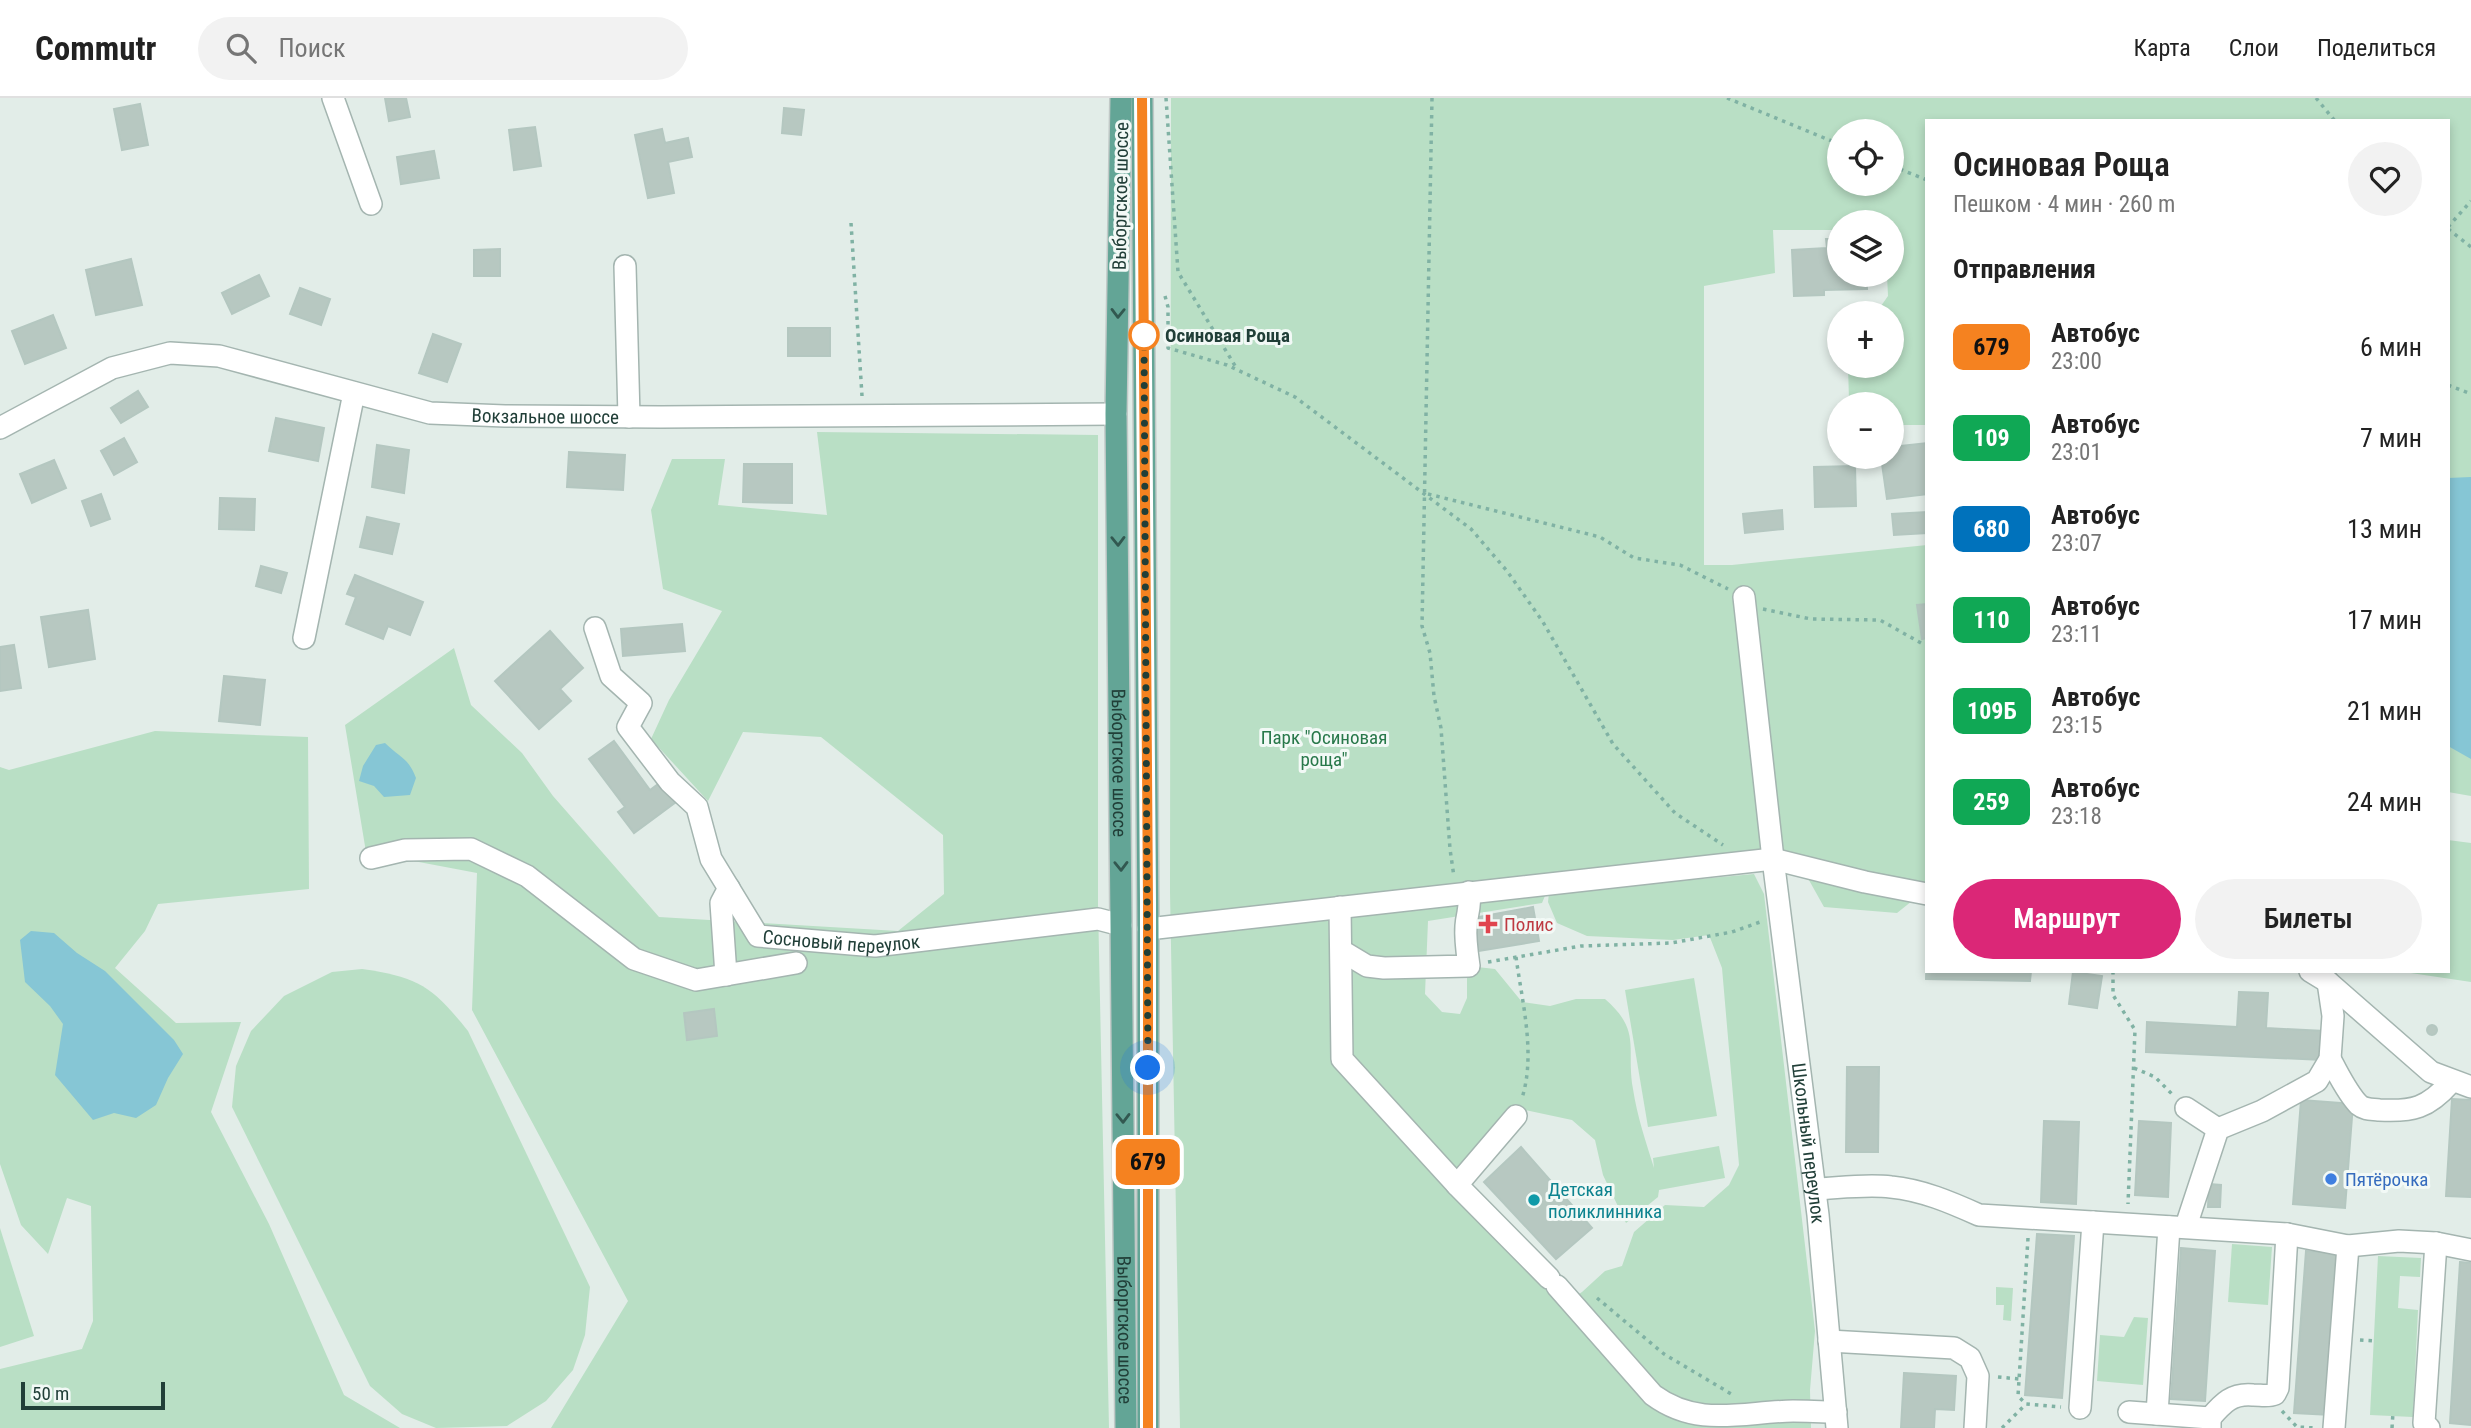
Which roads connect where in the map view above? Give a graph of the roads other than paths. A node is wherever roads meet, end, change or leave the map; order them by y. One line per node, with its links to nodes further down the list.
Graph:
1 (333, 98): 4 (street)
2 (1121, 98): 7 (main road, Выборгское шоссе, one-way to 7)
3 (1142, 98): 20 (main road, Выборгское шоссе)
4 (371, 204)
5 (625, 266): 8 (street)
6 (354, 393): 8 (street, Вокзальное шоссе); 9 (street, Вокзальное шоссе); 12 (street)
7 (1116, 414): 8 (street, Вокзальное шоссе); 19 (main road, Выборгское шоссе, one-way to 19)
8 (629, 417)
9 (0, 428)
10 (1744, 600): 14 (street, Школьный переулок)
11 (595, 628): 15 (street, Сосновый переулок)
12 (304, 638)
13 (371, 858): 23 (street)
14 (1763, 860): 16 (street); 17 (street); 31 (street, Школьный переулок)
15 (729, 888): 19 (street, Сосновый переулок); 23 (street)
16 (1463, 893): 18 (street); 21 (street)
17 (1925, 894)
18 (1339, 907): 20 (street); 21 (street)
19 (1121, 925): 44 (main road, Выборгское шоссе, one-way to 44)
20 (1148, 929): 45 (main road, Выборгское шоссе)
21 (1342, 951): 30 (street)
22 (796, 963): 23 (street)
23 (726, 975)
24 (2319, 977): 25 (street); 26 (street)
25 (2330, 1059): 26 (street); 29 (street)
26 (2461, 1084)
27 (2186, 1108): 29 (street)
28 (1516, 1116): 30 (street)
29 (2218, 1129): 33 (street)
30 (1457, 1185): 42 (street)
31 (1815, 1189): 32 (street); 38 (street, Школьный переулок)
32 (2093, 1222): 33 (street); 39 (street)
33 (2177, 1226): 34 (street); 41 (street)
34 (2287, 1234): 36 (street); 43 (street)
35 (2436, 1243): 36 (street); 37 (street); 48 (street)
36 (2348, 1246): 47 (street)
37 (2471, 1250)
38 (1829, 1341): 42 (street, Школьный переулок); 46 (street)
39 (2080, 1408)
40 (2129, 1412): 41 (street)
41 (2157, 1414): 43 (street)
42 (1837, 1420)
43 (2210, 1423)
44 (1126, 1428)
45 (1148, 1428)
46 (1975, 1428)
47 (2334, 1428)
48 (2429, 1428)

